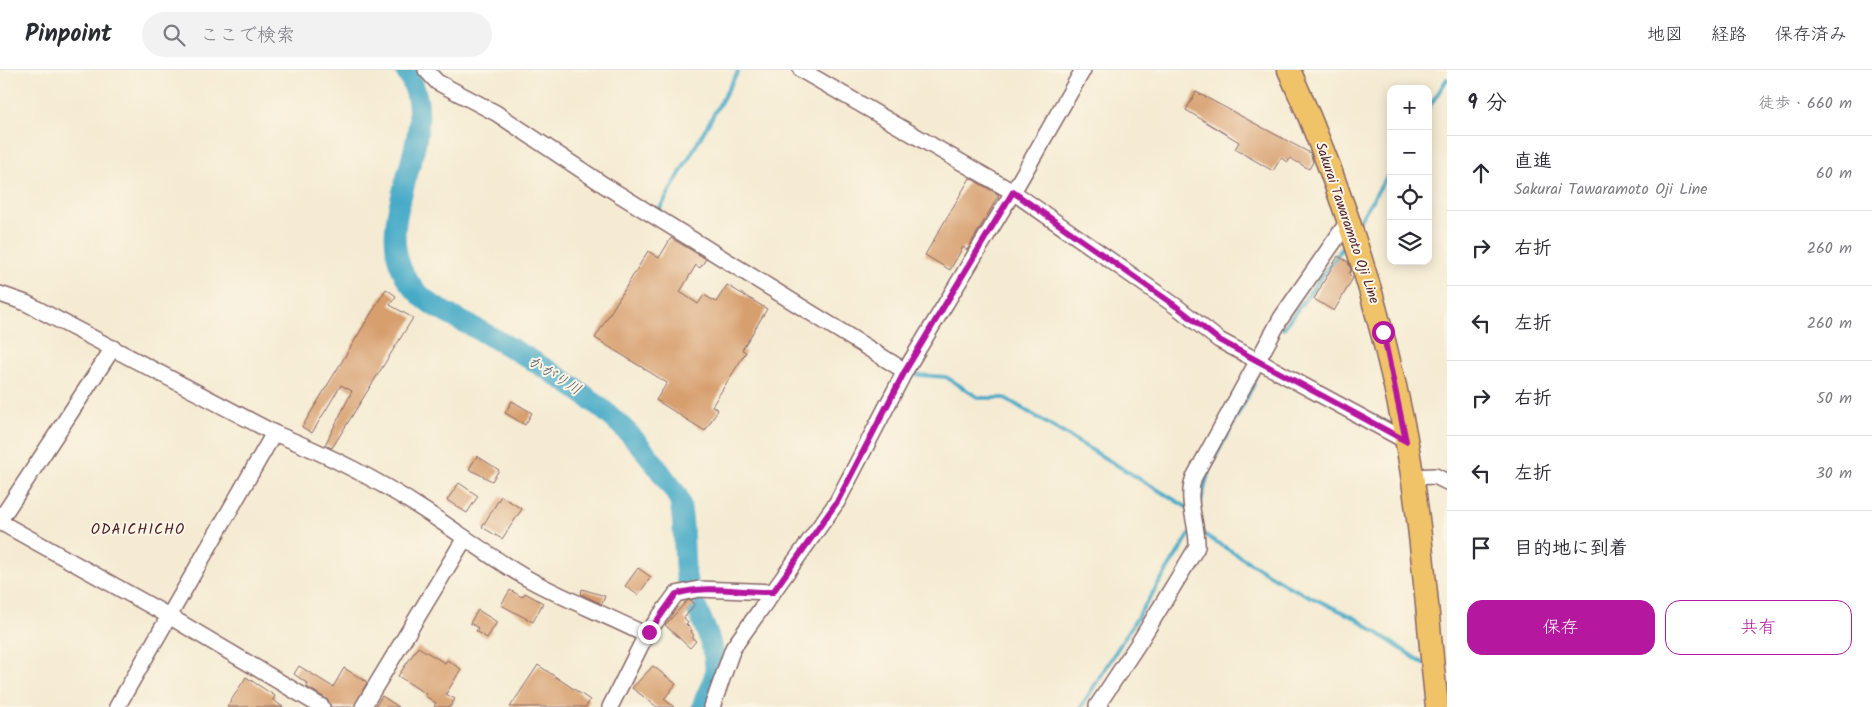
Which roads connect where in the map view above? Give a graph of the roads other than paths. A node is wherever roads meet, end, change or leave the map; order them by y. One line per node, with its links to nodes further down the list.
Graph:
1 (426, 70): 10 (street)
2 (801, 70): 5 (street)
3 (1083, 70): 5 (street)
4 (1289, 70): 6 (main road, Sakurai Tawaramoto Oji Line)
5 (1013, 192): 9 (street); 10 (street)
6 (1349, 220): 9 (street); 12 (main road, Sakurai Tawaramoto Oji Line)
7 (0, 294): 8 (street)
8 (113, 348): 11 (street); 15 (street)
9 (1257, 360): 12 (street); 25 (street)
10 (905, 371): 17 (street)
11 (274, 433): 16 (street); 18 (street)
12 (1406, 441): 13 (main road, Sakurai Tawaramoto Oji Line)
13 (1412, 477): 14 (street); 26 (main road, Sakurai Tawaramoto Oji Line)
14 (1447, 482)
15 (0, 521): 18 (street)
16 (465, 538): 19 (street); 22 (street)
17 (773, 592): 19 (street); 24 (street)
18 (169, 616): 20 (street); 21 (street)
19 (646, 635): 23 (street)
20 (117, 707)
21 (322, 707)
22 (363, 707)
23 (610, 707)
24 (712, 707)
25 (1100, 707)
26 (1437, 707)

